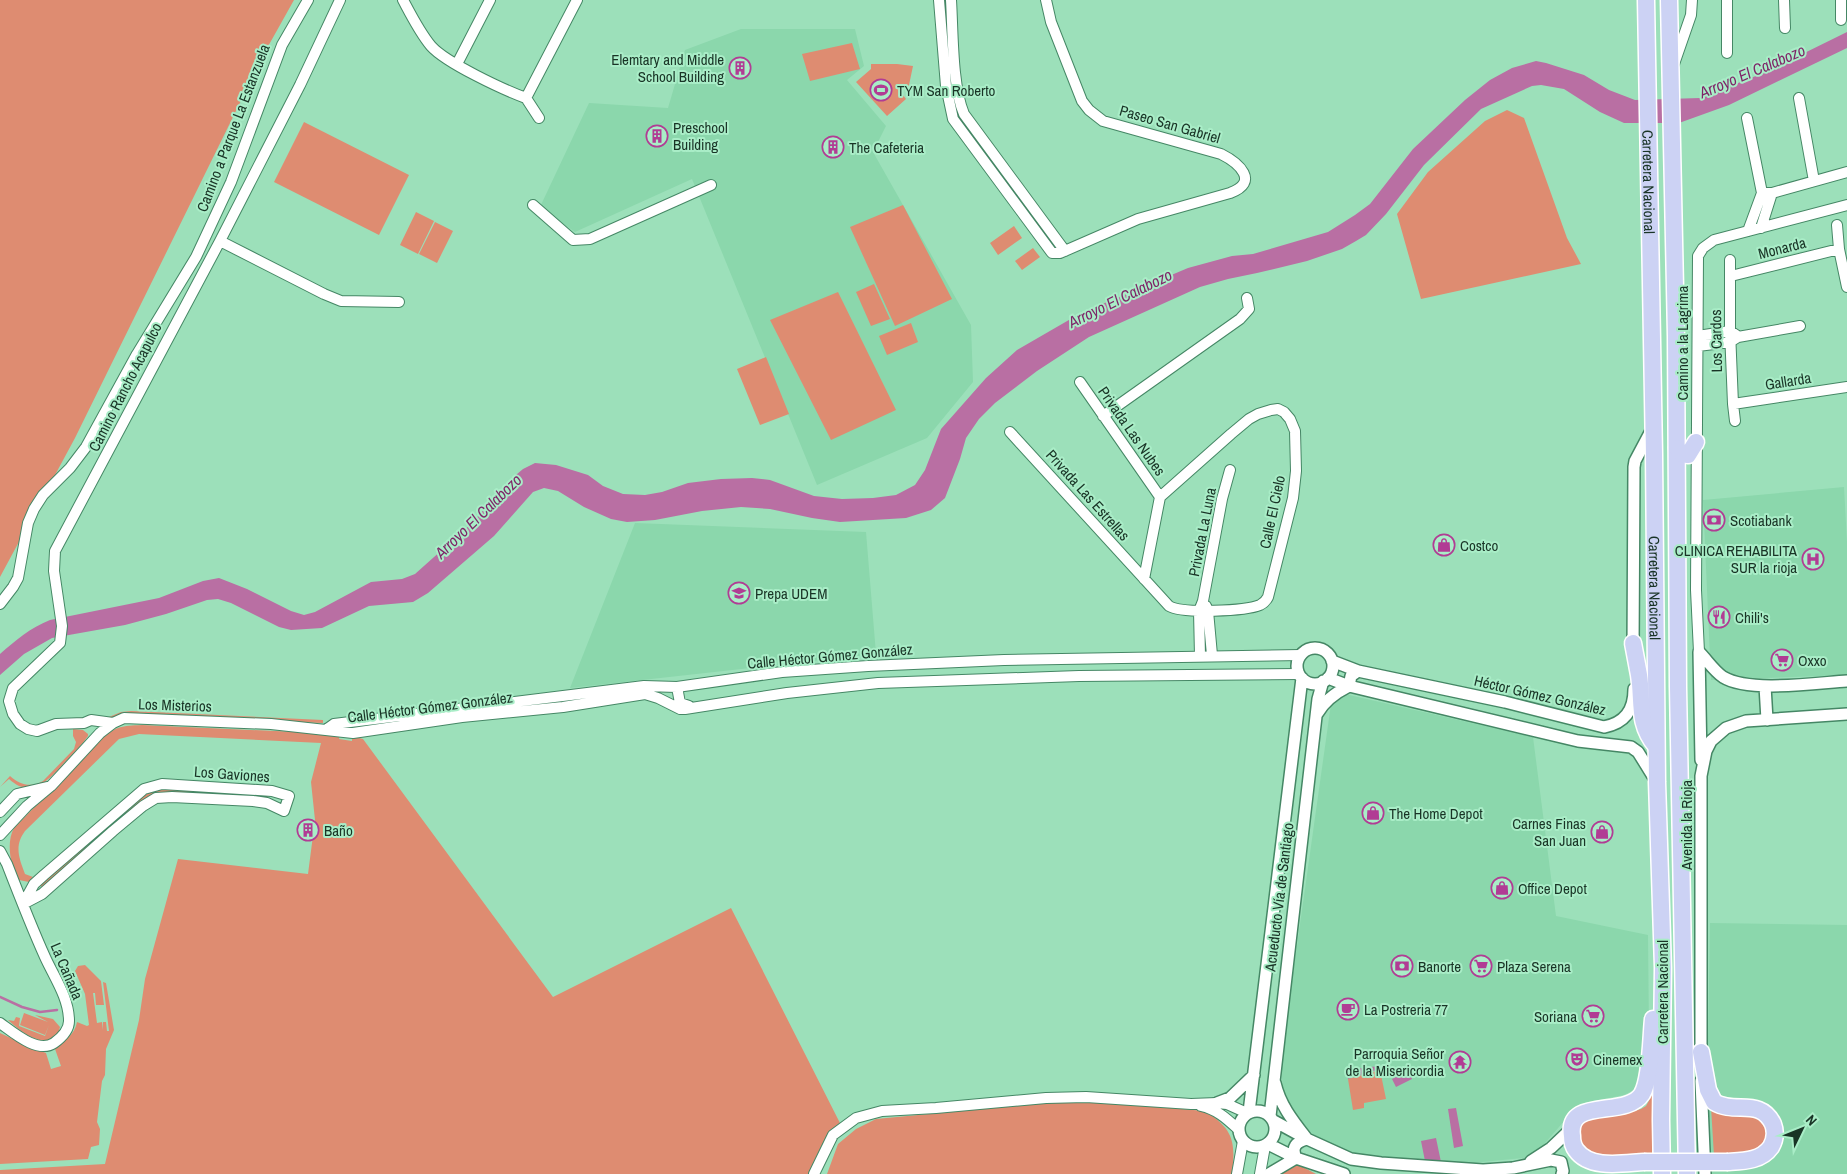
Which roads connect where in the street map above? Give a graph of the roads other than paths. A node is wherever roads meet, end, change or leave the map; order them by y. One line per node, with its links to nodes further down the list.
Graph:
1 (308, 0): 62 (street, Camino a Parque La Estanzuela)
2 (340, 0): 39 (street, Camino Rancho Acapulco)
3 (403, 0): 20 (street)
4 (490, 0): 20 (street)
5 (577, 0): 22 (street)
6 (939, 0): 17 (street)
7 (951, 0): 16 (street)
8 (1046, 0): 41 (street, Paseo San Gabriel)
9 (1646, 0): 55 (highway, Carretera Nacional)
10 (1669, 0): 21 (highway, Carretera Nacional)
11 (1692, 0): 21 (street)
12 (1727, 0): 19 (street)
13 (1784, 0): 18 (street)
14 (1841, 0): 15 (street)
15 (1841, 20)
16 (952, 27): 17 (street); 24 (street)
17 (941, 28): 27 (street)
18 (1785, 28)
19 (1727, 53)
20 (456, 64): 22 (street)
21 (1670, 81): 58 (highway, Carretera Nacional)
22 (526, 98): 25 (street)
23 (1799, 98): 30 (street)
24 (964, 114): 27 (street); 29 (street)
25 (539, 118)
26 (1747, 118): 33 (street)
27 (953, 119): 31 (street)
28 (1847, 172): 30 (street)
29 (1010, 177): 31 (street); 41 (street)
30 (1814, 181): 33 (street)
31 (1001, 183): 41 (street)
32 (711, 185): 34 (street)
33 (1767, 193): 37 (street); 38 (street)
34 (533, 205)
35 (1847, 205): 37 (street, Camino a la Lagrima)
36 (1837, 225): 40 (street)
37 (1761, 228): 38 (street, Camino a la Lagrima)
38 (1748, 232): 49 (street, Camino a la Lagrima)
39 (220, 241): 46 (street); 86 (street, Camino Rancho Acapulco)
40 (1840, 249): 43 (street, Monarda); 44 (street)
41 (1065, 251)
42 (1730, 260): 43 (street, Los Cardos)
43 (1731, 276): 48 (street, Los Cardos)
44 (1847, 287)
45 (1247, 298): 53 (street)
46 (399, 302)
47 (1800, 326): 48 (street)
48 (1733, 337): 49 (street); 52 (street, Los Cardos)
49 (1698, 341): 57 (street, Camino a la Lagrima)
50 (1080, 382): 53 (street, Privada Las Nubes)
51 (1847, 387): 52 (street, Gallarda)
52 (1733, 404): 54 (street, Los Cardos)
53 (1103, 416): 60 (street, Privada Las Nubes)
54 (1735, 421)
55 (1653, 427): 65 (street, Héctor Gómez González); 91 (highway, Carretera Nacional)
56 (1010, 432): 61 (street, Privada Las Estrellas)
57 (1696, 442): 58 (highway); 66 (street, Camino a la Lagrima)
58 (1677, 448): 127 (highway, Carretera Nacional)
59 (1230, 470): 63 (street, Privada La Luna)
60 (1160, 497): 61 (street); 63 (street, Calle El Cielo)
61 (1144, 578): 63 (street, Calle El Cielo)
62 (0, 604)
63 (1203, 611): 64 (street, Privada La Luna)
64 (1205, 629): 67 (street); 69 (street)
65 (1633, 643): 72 (street, Héctor Gómez González); 91 (highway)
66 (1699, 652): 78 (street); 92 (street)
67 (1212, 655): 68 (street, Calle Héctor Gómez González); 69 (street, Calle Héctor Gómez González)
68 (1301, 655): 71 (street); 74 (street)
69 (1200, 656): 70 (street, Calle Héctor Gómez González)
70 (1077, 660): 73 (street); 79 (street, Calle Héctor Gómez González)
71 (1332, 661): 72 (street, Héctor Gómez González); 75 (street)
72 (1358, 671): 77 (street)
73 (1079, 676): 74 (street, Calle Héctor Gómez González); 81 (street, Calle Héctor Gómez González)
74 (1301, 676): 75 (street); 107 (street, Acueducto Vía de Santiago)
75 (1326, 680): 77 (street); 84 (street, Acueducto Vía de Santiago)
76 (1847, 681): 78 (street)
77 (1349, 686): 84 (street); 93 (street)
78 (1765, 686): 85 (street)
79 (677, 687): 80 (street, Calle Héctor Gómez González); 81 (street)
80 (644, 690): 81 (street, Calle Héctor Gómez González); 83 (street, Calle Héctor Gómez González); 88 (street, Calle Héctor Gómez González)
81 (694, 707)
82 (1847, 714): 85 (street, Avenida la Rioja)
83 (403, 715): 88 (street); 89 (street, Calle Héctor Gómez González)
84 (1316, 716): 108 (street, Acueducto Vía de Santiago)
85 (1767, 720): 92 (street, Avenida la Rioja)
86 (84, 723): 87 (street, Camino Rancho Acapulco); 90 (street)
87 (113, 723): 89 (street, Los Misterios); 90 (street, Los Misterios)
88 (404, 727): 89 (street, Calle Héctor Gómez González)
89 (327, 729)
90 (100, 733): 94 (street, Los Misterios)
91 (1656, 746): 93 (highway, Carretera Nacional)
92 (1701, 776): 106 (street, Avenida la Rioja)
93 (1657, 782): 104 (highway, Carretera Nacional)
94 (51, 786): 95 (street); 96 (street, Los Misterios); 99 (street)
95 (17, 794): 96 (street); 97 (street)
96 (26, 806): 98 (street, Los Misterios)
97 (0, 812)
98 (3, 823): 99 (street, Los Misterios)
99 (0, 836)
100 (0, 851): 103 (street, La Cañada)
101 (34, 884): 102 (street); 102 (street, Los Gaviones); 103 (street, Los Gaviones)
102 (42, 894): 103 (street, Los Gaviones)
103 (23, 904): 105 (street, La Cañada)
104 (1663, 968): 113 (highway); 126 (highway, Carretera Nacional)
105 (0, 1023)
106 (1701, 1052): 113 (highway, bridge); 128 (street, Avenida la Rioja)
107 (1254, 1075): 109 (street); 111 (street, Acueducto Vía de Santiago)
108 (1274, 1077): 112 (street, Acueducto Vía de Santiago); 115 (street)
109 (1217, 1103): 110 (street); 111 (street)
110 (1191, 1104): 114 (street); 120 (street)
111 (1248, 1112): 112 (street); 114 (street)
112 (1272, 1119): 115 (street); 117 (street)
113 (1571, 1129): 119 (street)
114 (1239, 1130): 116 (street)
115 (1307, 1139): 118 (street); 119 (street)
116 (1243, 1141): 117 (street); 121 (street)
117 (1266, 1145): 118 (street); 122 (street)
118 (1296, 1158): 123 (street); 124 (street)
119 (1513, 1168): 125 (street)
120 (814, 1174)
121 (1237, 1174)
122 (1260, 1174)
123 (1269, 1174)
124 (1344, 1174)
125 (1562, 1174)
126 (1662, 1174)
127 (1687, 1174)
128 (1705, 1174)

